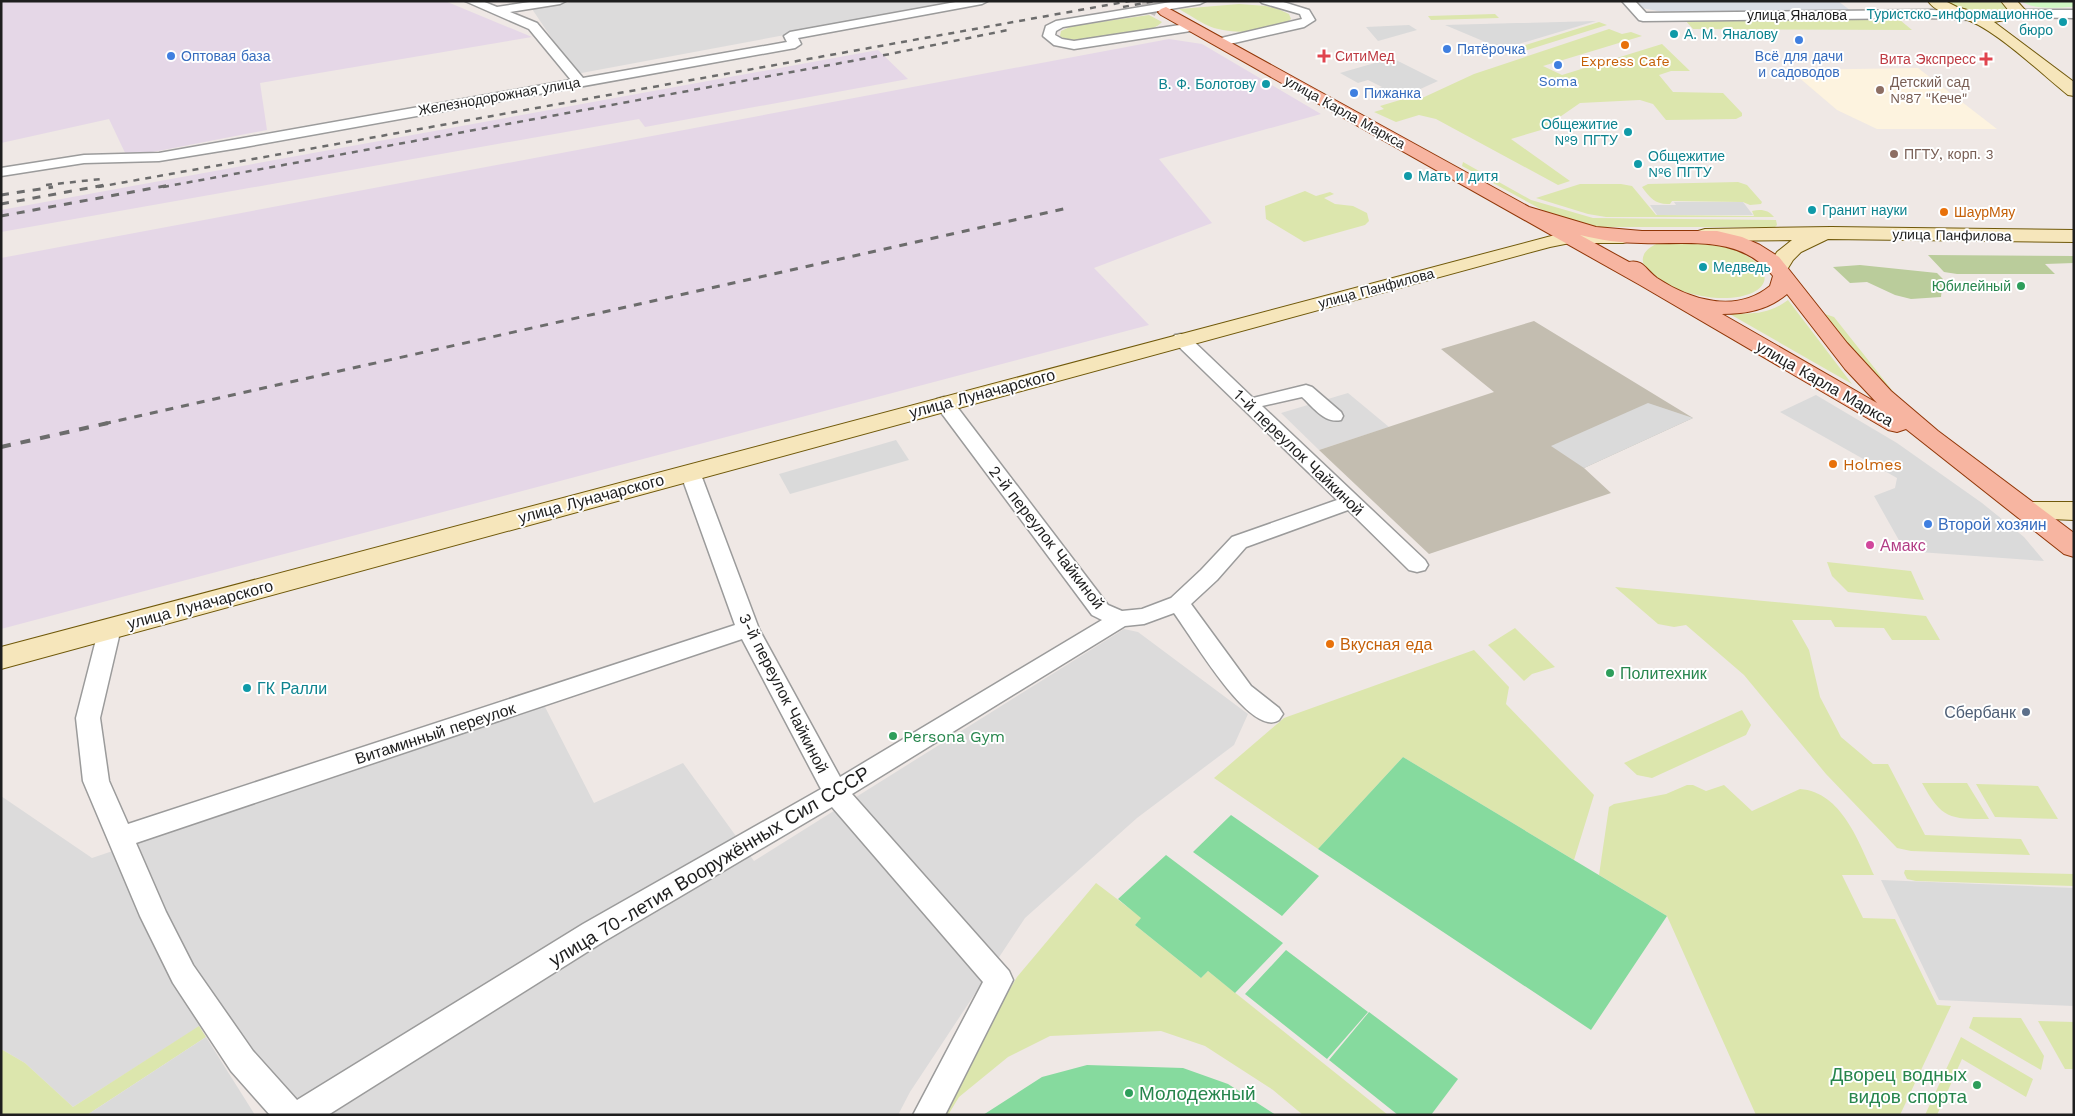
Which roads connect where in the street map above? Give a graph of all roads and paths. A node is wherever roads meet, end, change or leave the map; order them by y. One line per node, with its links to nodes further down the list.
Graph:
1 (472, 1): 9 (street)
2 (560, 1): 9 (street)
3 (982, 1): 16 (street, Железнодорожная улица)
4 (1200, 1): 13 (street)
5 (1266, 1): 14 (street)
6 (1628, 1): 12 (street, улица Яналова)
7 (1935, 1): 12 (main road)
8 (2012, 10): 11 (street); 12 (main road); 15 (main road)
9 (496, 11): 16 (street)
10 (1166, 12): 13 (main road, улица Карла Маркса)
11 (2074, 14)
12 (1972, 16): 17 (main road)
13 (1193, 27): 14 (main road, улица Карла Маркса)
14 (1221, 42): 19 (main road, улица Карла Маркса)
15 (2074, 72)
16 (578, 81): 18 (street, Железнодорожная улица)
17 (2074, 91)
18 (1, 172)
19 (1525, 212): 22 (main road, улица Карла Маркса); 25 (main road, улица Карла Маркса)
20 (1831, 233): 21 (main road, улица Панфилова); 24 (main road, улица Панфилова); 26 (main road, улица Панфилова)
21 (1705, 235): 23 (main road, улица Карла Маркса); 26 (main road, улица Карла Маркса)
22 (1623, 236): 23 (main road, улица Карла Маркса); 25 (main road, улица Панфилова)
23 (1667, 236): 27 (main road)
24 (2074, 236)
25 (1570, 237): 27 (main road, улица Карла Маркса); 29 (main road, улица Панфилова)
26 (1780, 272): 28 (main road); 33 (main road, улица Карла Маркса)
27 (1645, 280): 28 (main road, улица Карла Маркса)
28 (1683, 301): 33 (main road, улица Карла Маркса)
29 (1181, 339): 30 (main road, улица Луначарского); 31 (street, 1-й переулок Чайкиной)
30 (944, 403): 34 (main road, улица Луначарского); 41 (street, 2-й переулок Чайкиной)
31 (1249, 404): 32 (street); 35 (street, 1-й переулок Чайкиной)
32 (1334, 416)
33 (1966, 464): 36 (main road, улица Карла Маркса)
34 (690, 472): 42 (main road, улица Луначарского); 43 (street, 3-й переулок Чайкиной)
35 (1350, 502): 39 (street, 1-й переулок Чайкиной); 40 (street)
36 (2029, 510): 37 (main road); 38 (main road, улица Карла Маркса)
37 (2074, 511)
38 (2074, 548)
39 (1417, 565)
40 (1179, 603): 41 (street, 2-й переулок Чайкиной); 45 (street)
41 (1120, 619): 46 (street, улица 70-летия Вооружённых Сил СССР)
42 (110, 628): 44 (main road, улица Луначарского); 47 (street)
43 (748, 629): 46 (street, 3-й переулок Чайкиной); 47 (street, Витаминный переулок)
44 (1, 658)
45 (1272, 714)
46 (835, 792): 49 (street, улица 70-летия Вооружённых Сил СССР); 50 (street, 3-й переулок Чайкиной)
47 (122, 837): 48 (street)
48 (290, 1115)
49 (300, 1115)
50 (928, 1115)

